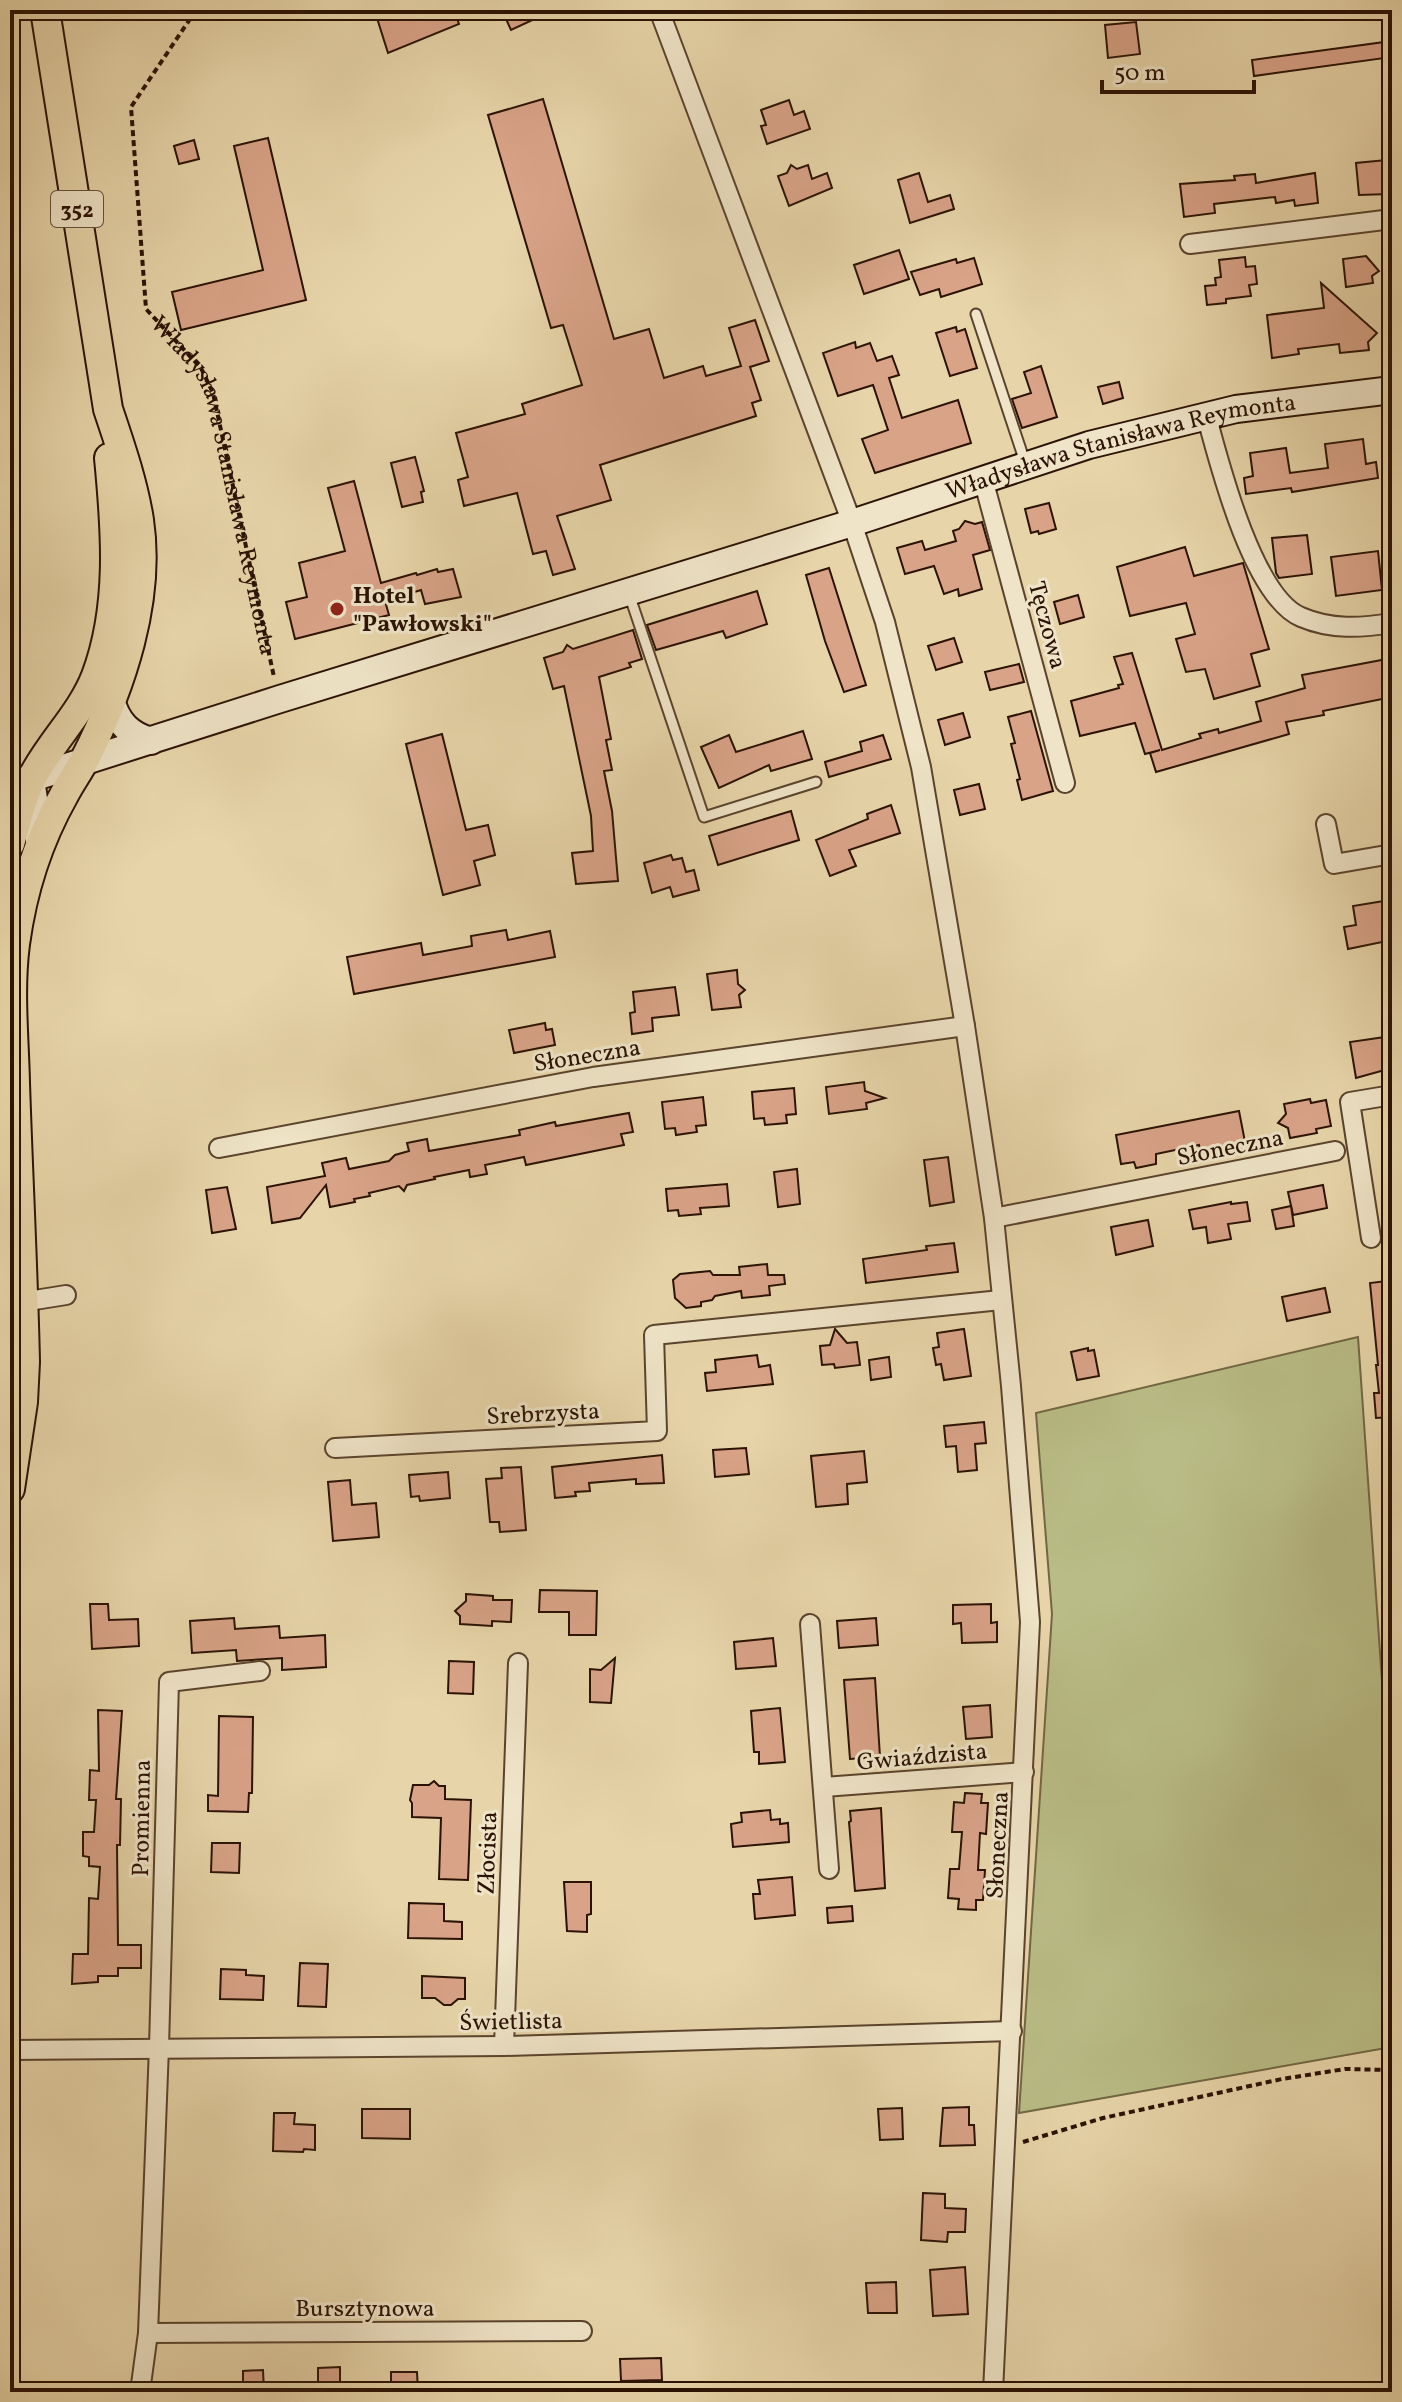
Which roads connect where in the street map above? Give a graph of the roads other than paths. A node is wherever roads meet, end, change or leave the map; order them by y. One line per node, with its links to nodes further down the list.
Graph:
1 (45, 10): 7 (main road, 352)
2 (659, 10): 11 (street)
3 (1392, 219): 4 (street)
4 (1190, 244)
5 (976, 314): 9 (lane)
6 (1392, 390): 8 (street, Władysława Stanisława Reymonta)
7 (108, 409): 14 (main road, 352); 17 (main road, 352)
8 (1206, 414): 9 (street, Władysława Stanisława Reymonta); 13 (street)
9 (1026, 465): 10 (street, Władysława Stanisława Reymonta)
10 (983, 479): 11 (street, Władysława Stanisława Reymonta); 19 (street, Tęczowa)
11 (852, 523): 12 (street, Władysława Stanisława Reymonta); 24 (street, Słoneczna)
12 (628, 590): 15 (street, Władysława Stanisława Reymonta); 18 (lane)
13 (1392, 623)
14 (111, 700): 15 (street); 16 (main road, 352)
15 (151, 741): 16 (street, Władysława Stanisława Reymonta)
16 (84, 762): 17 (street, Władysława Stanisława Reymonta); 22 (main road, 352)
17 (20, 782): 21 (main road, 352); 22 (street)
18 (816, 782)
19 (1065, 783)
20 (1326, 824): 23 (street)
21 (11, 835)
22 (39, 849): 31 (main road, 352)
23 (1392, 854)
24 (965, 1026): 26 (street, Słoneczna); 28 (street, Słoneczna)
25 (1392, 1095): 29 (street)
26 (219, 1148)
27 (1335, 1151): 28 (street, Słoneczna)
28 (994, 1218): 32 (street, Słoneczna)
29 (1371, 1238)
30 (66, 1295): 31 (street)
31 (15, 1300): 34 (main road, 352)
32 (1001, 1300): 33 (street, Srebrzysta); 38 (street, Słoneczna)
33 (335, 1448)
34 (10, 1489)
35 (810, 1624): 39 (street, Gwiaździsta)
36 (518, 1663): 42 (street, Złocista)
37 (260, 1671): 43 (street, Promienna)
38 (1024, 1772): 39 (street, Gwiaździsta); 41 (street, Słoneczna)
39 (824, 1787): 40 (street, Gwiaździsta)
40 (829, 1869)
41 (1012, 2031): 42 (street, Świetlista); 48 (street, Słoneczna)
42 (504, 2046): 43 (street, Świetlista)
43 (159, 2047): 44 (street, Świetlista); 46 (street)
44 (10, 2050)
45 (582, 2331): 46 (street, Bursztynowa)
46 (148, 2333): 47 (street)
47 (140, 2392)
48 (993, 2392)

